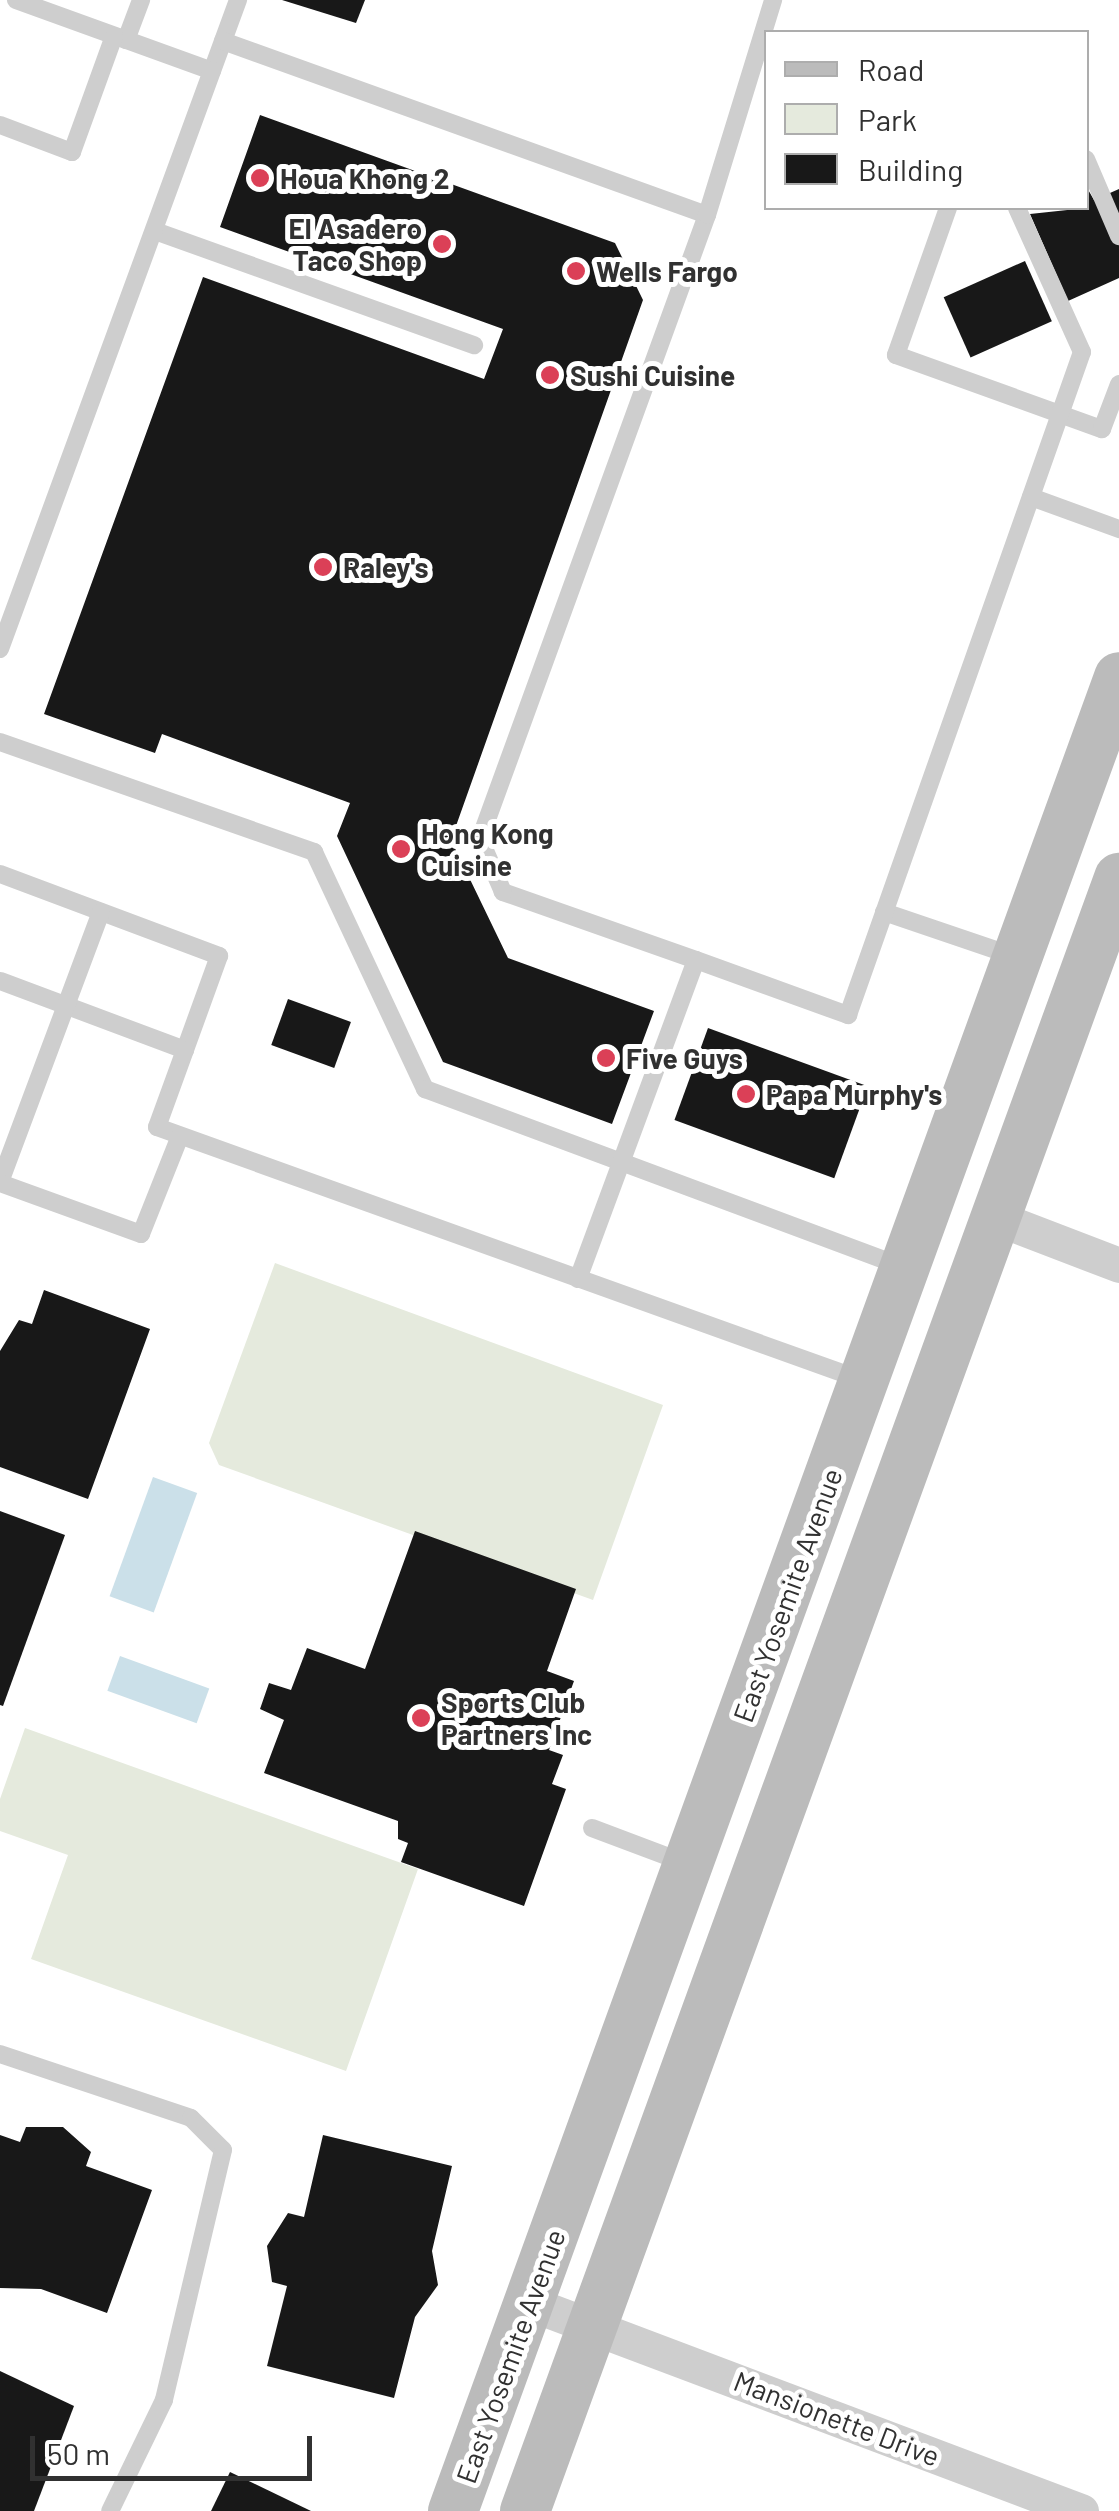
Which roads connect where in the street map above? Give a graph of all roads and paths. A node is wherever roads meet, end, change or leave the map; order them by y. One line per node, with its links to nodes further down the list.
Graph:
1 (16, 0): 5 (lane)
2 (141, 0): 5 (lane)
3 (238, 0): 6 (lane)
4 (773, 0): 12 (lane)
5 (120, 38): 7 (lane); 8 (lane)
6 (223, 41): 7 (lane); 12 (lane)
7 (212, 71): 13 (lane)
8 (0, 125)
9 (1089, 166): 14 (lane)
10 (947, 210): 17 (lane)
11 (1018, 210): 17 (lane)
12 (707, 215): 28 (lane)
13 (155, 231): 15 (lane); 20 (lane)
14 (1119, 236)
15 (474, 345)
16 (1119, 384): 17 (lane)
17 (1060, 414): 18 (lane)
18 (1031, 497): 19 (lane); 26 (lane)
19 (1119, 529)
20 (0, 649)
21 (1119, 678): 27 (main road, East Yosemite Avenue)
22 (0, 742): 33 (lane)
23 (0, 874): 25 (lane)
24 (1119, 878): 35 (main road)
25 (101, 912): 30 (lane); 31 (lane)
26 (884, 912): 27 (lane); 28 (lane)
27 (1018, 957): 37 (main road, East Yosemite Avenue); 40 (main road)
28 (696, 960): 33 (lane)
29 (0, 981): 30 (lane)
30 (65, 1005): 31 (lane); 34 (lane)
31 (185, 1050): 32 (lane)
32 (180, 1136): 34 (lane); 38 (lane)
33 (621, 1164): 37 (lane); 38 (lane)
34 (0, 1182)
35 (994, 1217): 36 (street); 40 (main road)
36 (1119, 1264)
37 (905, 1268): 39 (main road, East Yosemite Avenue)
38 (578, 1279): 39 (lane)
39 (864, 1381): 42 (main road, East Yosemite Avenue)
40 (919, 1422): 45 (main road)
41 (592, 1828): 42 (lane)
42 (689, 1864): 44 (main road, East Yosemite Avenue)
43 (0, 2054): 46 (lane)
44 (529, 2303): 45 (street, Mansionette Drive); 47 (main road, East Yosemite Avenue)
45 (592, 2326): 48 (main road); 49 (street, Mansionette Drive)
46 (110, 2511)
47 (453, 2511)
48 (525, 2511)
49 (1081, 2511)

